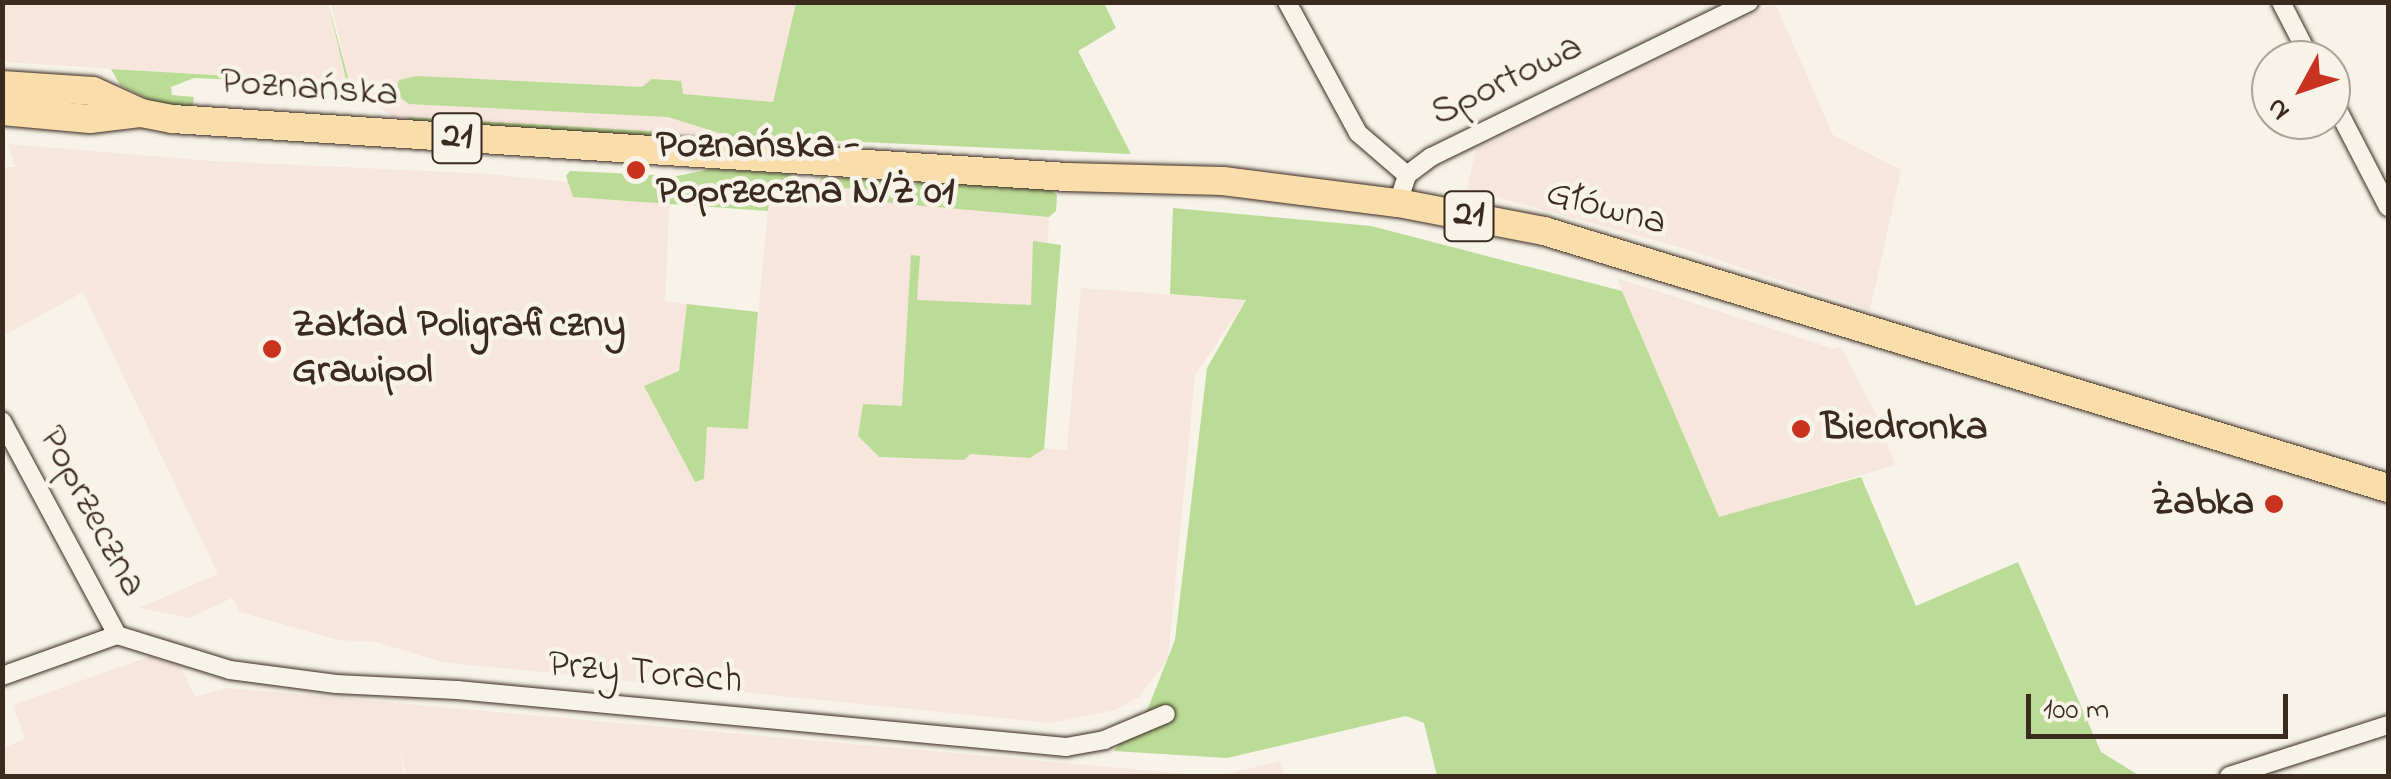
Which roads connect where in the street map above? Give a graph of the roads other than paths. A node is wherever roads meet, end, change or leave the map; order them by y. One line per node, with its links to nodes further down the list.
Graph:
1 (1287, 2): 10 (street)
2 (1750, 2): 10 (street, Sportowa)
3 (2281, 2): 4 (street)
4 (2301, 40)
5 (2, 85): 7 (main road, Poznańska / 21)
6 (2, 112): 7 (main road, Poznańska / 21)
7 (140, 113): 9 (main road, Poznańska / 21)
8 (2351, 136): 12 (street)
9 (773, 159): 11 (main road, Główna / 21)
10 (1407, 175): 11 (street)
11 (1398, 202): 14 (main road, Główna / 21)
12 (2388, 207)
13 (2, 421): 15 (street, Poprzeczna)
14 (2388, 488)
15 (117, 635): 16 (street); 17 (street, Przy Torach)
16 (2, 676)
17 (1166, 714)
18 (2388, 725): 19 (street)
19 (2229, 776)

